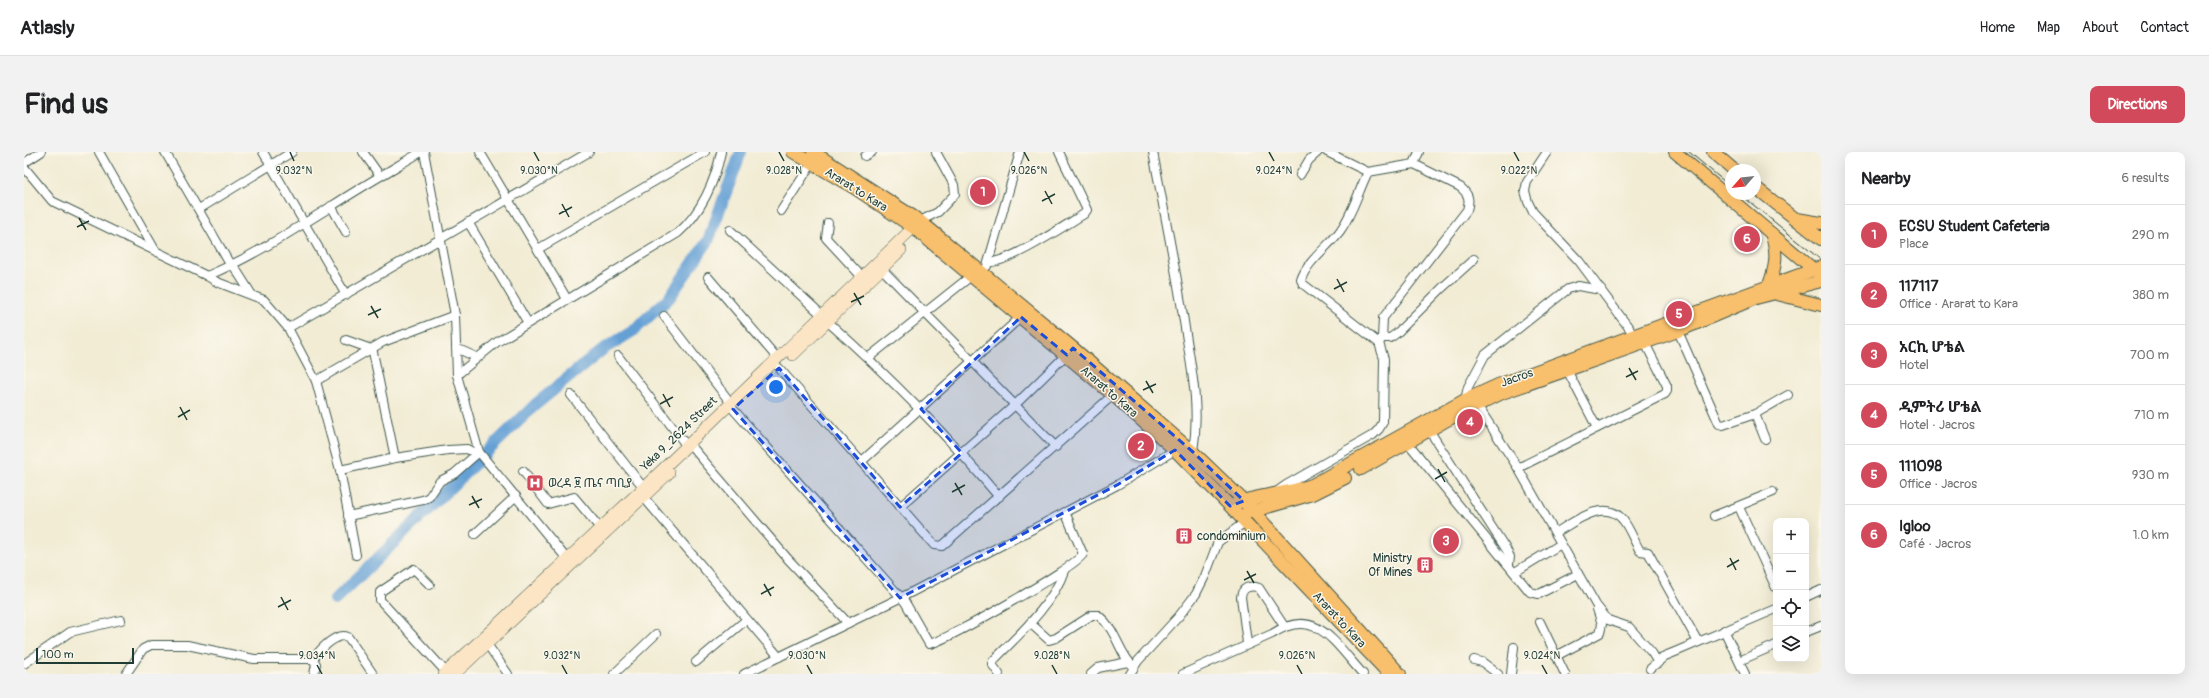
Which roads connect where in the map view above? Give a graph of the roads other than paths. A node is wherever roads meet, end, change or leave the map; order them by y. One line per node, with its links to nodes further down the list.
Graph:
1 (99, 152): 51 (street)
2 (165, 152): 36 (street)
3 (263, 152): 28 (street)
4 (292, 152): 28 (street)
5 (363, 152): 32 (street)
6 (421, 152): 32 (street)
7 (424, 152): 47 (street)
8 (480, 152): 34 (street)
9 (588, 152): 34 (street)
10 (705, 152): 49 (street)
11 (721, 152): 66 (street)
12 (793, 152): 24 (main road, Ararat to Kara)
13 (936, 152): 43 (street)
14 (1020, 152): 54 (street)
15 (1060, 152): 54 (street)
16 (1153, 152): 106 (street)
17 (1327, 152): 30 (street)
18 (1419, 152): 26 (street)
19 (1547, 152): 63 (street)
20 (1675, 152): 45 (main road)
21 (1713, 152): 27 (main road)
22 (37, 153): 25 (street)
23 (1313, 153): 31 (street)
24 (812, 157): 37 (street); 43 (main road, Ararat to Kara)
25 (24, 163)
26 (1414, 164): 30 (street); 78 (street)
27 (1727, 164)
28 (270, 165): 36 (street); 42 (street)
29 (24, 167): 51 (street)
30 (1368, 172): 78 (street)
31 (1300, 175)
32 (380, 176): 35 (street)
33 (1761, 192): 38 (main road)
34 (507, 200): 39 (street); 49 (street)
35 (331, 206): 42 (street); 46 (street)
36 (199, 209): 53 (street)
37 (780, 212)
38 (1794, 218): 41 (main road); 48 (main road)
39 (468, 222): 47 (street); 73 (street)
40 (828, 223): 60 (street)
41 (1821, 223)
42 (304, 225): 53 (street); 65 (street)
43 (922, 225): 50 (main road, Yeka 9_2624 Street); 54 (main road, Ararat to Kara); 58 (main road, Ararat to Kara)
44 (730, 230): 72 (street)
45 (1770, 230): 56 (main road); 62 (main road)
46 (346, 232)
47 (440, 238): 65 (street); 69 (street)
48 (1821, 239)
49 (538, 249): 66 (street)
50 (897, 249): 55 (main road, Yeka 9_2624 Street); 60 (main road, Yeka 9_2624 Street)
51 (155, 250): 57 (street)
52 (1474, 259): 78 (street)
53 (232, 265): 57 (street); 64 (street)
54 (986, 267): 81 (main road, Ararat to Kara)
55 (882, 269): 68 (street); 72 (main road, Yeka 9_2624 Street)
56 (1819, 271): 62 (main road, Jacros)
57 (207, 276): 64 (street)
58 (971, 276): 68 (street); 71 (main road, Ararat to Kara)
59 (708, 277): 86 (street)
60 (862, 277): 72 (main road, Yeka 9_2624 Street)
61 (1821, 281): 62 (main road, Jacros)
62 (1770, 289): 67 (main road); 75 (main road, Jacros); 76 (main road, Jacros)
63 (1600, 290): 76 (street); 94 (street)
64 (252, 295): 74 (street)
65 (346, 295): 74 (street)
66 (567, 299): 73 (street)
67 (1821, 305)
68 (925, 313): 84 (street); 85 (street)
69 (455, 315): 79 (street); 80 (street)
70 (664, 316): 96 (street)
71 (1021, 317): 81 (main road, Ararat to Kara); 85 (street)
72 (825, 318): 84 (street); 86 (main road, Yeka 9_2624 Street)
73 (528, 323): 83 (street)
74 (288, 328): 89 (street)
75 (1678, 331): 76 (main road, Jacros); 98 (street)
76 (1640, 339): 87 (main road, Jacros); 90 (main road, Jacros); 99 (street)
77 (346, 340): 80 (street)
78 (1380, 340): 116 (street)
79 (456, 348): 83 (street); 88 (street)
80 (371, 349): 89 (street); 109 (street)
81 (1070, 351): 91 (main road, Ararat to Kara); 95 (street); 106 (main road, Ararat to Kara)
82 (618, 356): 103 (street)
83 (476, 357): 88 (street)
84 (868, 358): 97 (street)
85 (974, 361): 95 (street); 97 (street)
86 (779, 363): 96 (main road, Yeka 9_2624 Street); 110 (street)
87 (1567, 370): 90 (main road, Jacros); 99 (street)
88 (456, 375): 108 (street)
89 (316, 381): 112 (street)
90 (1500, 389): 94 (main road, Jacros)
91 (1113, 394): 104 (street); 105 (main road, Ararat to Kara)
92 (571, 395): 114 (street)
93 (1788, 395): 98 (street)
94 (1471, 402): 100 (main road, Jacros); 111 (street); 116 (main road, Jacros)
95 (1015, 405): 104 (street); 107 (street)
96 (732, 406): 103 (main road, Yeka 9_2624 Street); 143 (street)
97 (921, 409): 107 (street); 110 (street)
98 (1755, 414): 101 (street)
99 (1596, 428): 111 (street)
100 (1429, 430): 102 (main road, Jacros); 120 (street)
101 (1765, 439)
102 (1408, 443): 125 (street); 127 (main road, Jacros)
103 (690, 447): 114 (main road, Yeka 9_2624 Street); 149 (street)
104 (1056, 447): 118 (street)
105 (1175, 450): 121 (main road, Ararat to Kara); 124 (street)
106 (1193, 452): 119 (main road, Ararat to Kara)
107 (962, 453): 118 (street); 122 (street)
108 (479, 454): 109 (street); 117 (street); 126 (street)
109 (395, 458): 112 (street)
110 (861, 462): 122 (street)
111 (1518, 468): 130 (street)
112 (340, 470): 126 (street)
113 (523, 471): 129 (street)
114 (644, 492): 129 (main road, Yeka 9_2624 Street); 147 (street); 158 (main road, Yeka 9_2624 Street)
115 (1773, 492): 123 (street)
116 (1276, 493): 119 (main road, Jacros)
117 (516, 496): 131 (street); 134 (street)
118 (999, 497): 122 (street)
119 (1244, 501): 121 (main road, Jacros); 127 (main road, Ararat to Kara)
120 (1477, 505): 125 (street); 135 (street)
121 (1230, 506): 127 (main road, Ararat to Kara)
122 (900, 507)
123 (1740, 507): 128 (street); 139 (street)
124 (1065, 512): 136 (street); 143 (street)
125 (1467, 513): 135 (street)
126 (348, 516): 133 (street)
127 (1245, 516): 169 (street); 182 (main road, Ararat to Kara); 183 (main road, Ararat to Kara)
128 (1714, 516)
129 (600, 528): 134 (main road, Yeka 9_2624 Street)
130 (1555, 533): 132 (street); 156 (street)
131 (474, 534)
132 (1561, 544): 137 (street); 138 (street)
133 (356, 555)
134 (567, 559): 171 (main road, Yeka 9_2624 Street)
135 (1509, 565): 137 (street)
136 (1064, 571): 143 (street); 150 (street)
137 (1515, 572): 138 (street)
138 (1578, 574): 144 (street)
139 (1773, 581)
140 (430, 585): 171 (street)
141 (1821, 590): 142 (street)
142 (1809, 596)
143 (900, 598): 149 (street)
144 (1596, 605): 161 (street); 167 (street)
145 (1773, 610): 153 (street)
146 (120, 620): 168 (street)
147 (746, 620): 162 (street); 166 (street)
148 (1540, 622): 161 (street)
149 (848, 623): 162 (street)
150 (1030, 623): 169 (street); 178 (street)
151 (1284, 626): 157 (street); 157 (street); 181 (street)
152 (1821, 626): 154 (street)
153 (1724, 630): 156 (street); 165 (street)
154 (1809, 631)
155 (656, 634): 176 (street)
156 (1698, 642): 167 (street)
157 (1247, 643): 180 (street)
158 (487, 644): 171 (main road, Yeka 9_2624 Street); 175 (street)
159 (1773, 646): 165 (street)
160 (1514, 647): 185 (street)
161 (1556, 656): 186 (street)
162 (779, 657): 177 (street)
163 (313, 659): 172 (street); 173 (street); 174 (street)
164 (1474, 660): 184 (street)
165 (1739, 661): 187 (street)
166 (696, 662)
167 (1658, 663): 170 (street)
168 (24, 664)
169 (1130, 668): 179 (street)
170 (1650, 672)
171 (449, 673)
172 (126, 674)
173 (314, 674)
174 (373, 674)
175 (508, 674)
176 (614, 674)
177 (744, 674)
178 (999, 674)
179 (1091, 674)
180 (1183, 674)
181 (1363, 674)
182 (1389, 674)
183 (1400, 674)
184 (1498, 674)
185 (1511, 674)
186 (1565, 674)
187 (1745, 674)

